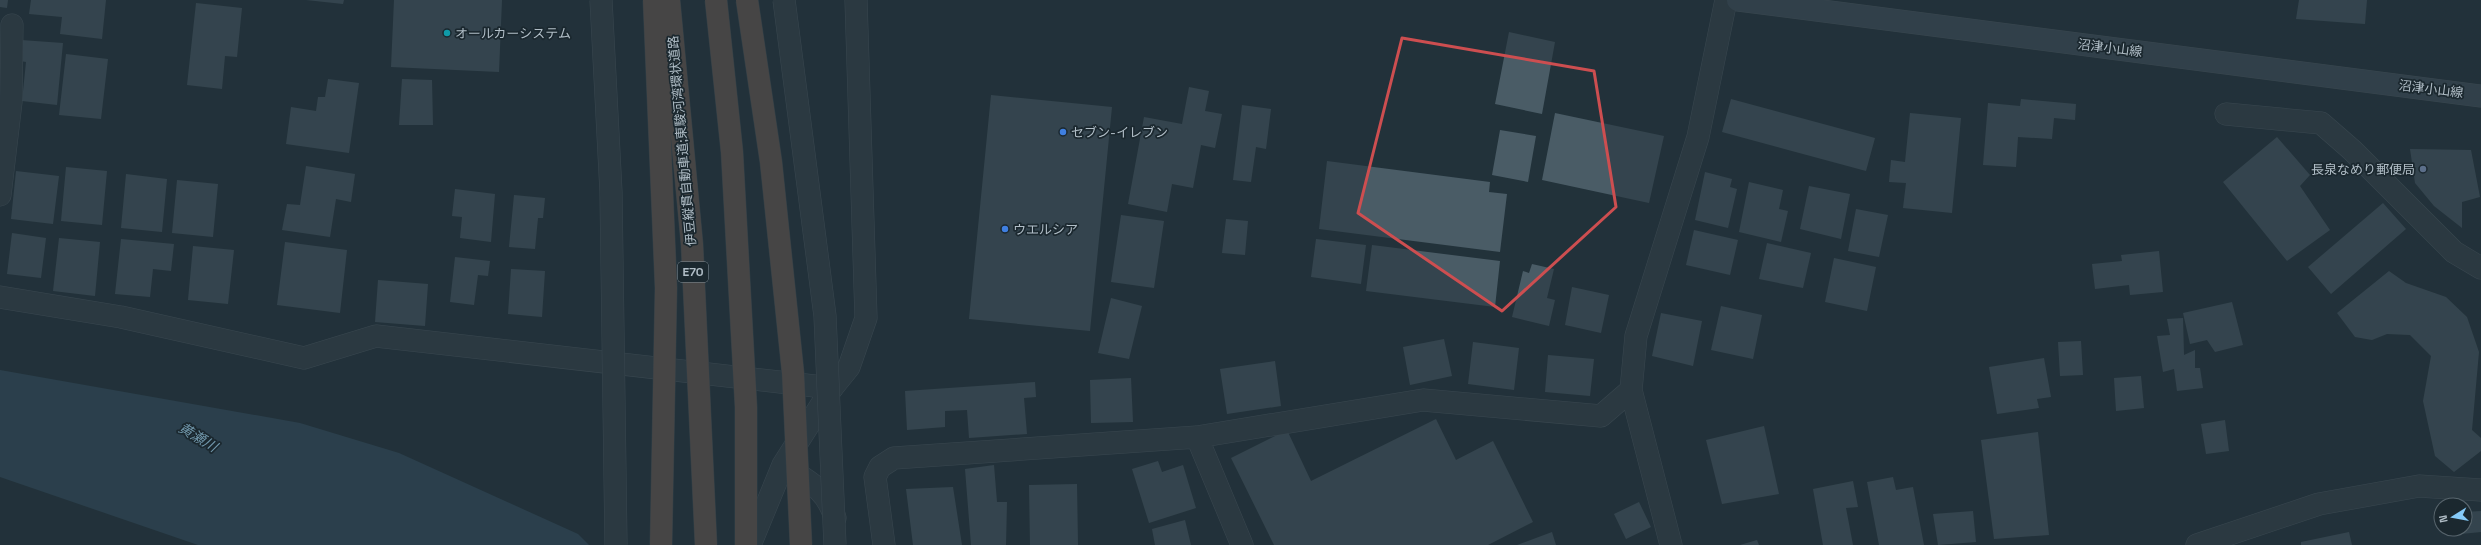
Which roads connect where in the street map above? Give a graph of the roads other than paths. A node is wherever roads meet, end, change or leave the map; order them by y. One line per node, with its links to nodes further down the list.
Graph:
1 (601, 0): 21 (street, bridge)
2 (654, 0): 22 (highway, bridge)
3 (669, 0): 23 (highway, 伊豆縦貫自動車道;東駿河湾環状道路 / E70, bridge)
4 (716, 0): 24 (highway, bridge)
5 (747, 0): 26 (highway, bridge)
6 (784, 0): 27 (street, bridge)
7 (856, 0): 16 (street)
8 (1726, 0): 17 (street)
9 (1738, 0): 11 (main road, 沼津小山線)
10 (12, 25): 13 (street)
11 (2481, 96)
12 (2226, 114): 14 (street)
13 (0, 195)
14 (2481, 268)
15 (0, 297): 16 (street)
16 (832, 388): 19 (street)
17 (1631, 390): 18 (street); 31 (street)
18 (1197, 437): 29 (street); 30 (street)
19 (783, 466): 25 (street); 28 (street)
20 (2481, 490): 32 (street)
21 (616, 545)
22 (661, 545)
23 (706, 545)
24 (746, 545)
25 (750, 545)
26 (801, 545)
27 (835, 545)
28 (841, 545)
29 (884, 545)
30 (1242, 545)
31 (1671, 545)
32 (2197, 545)

